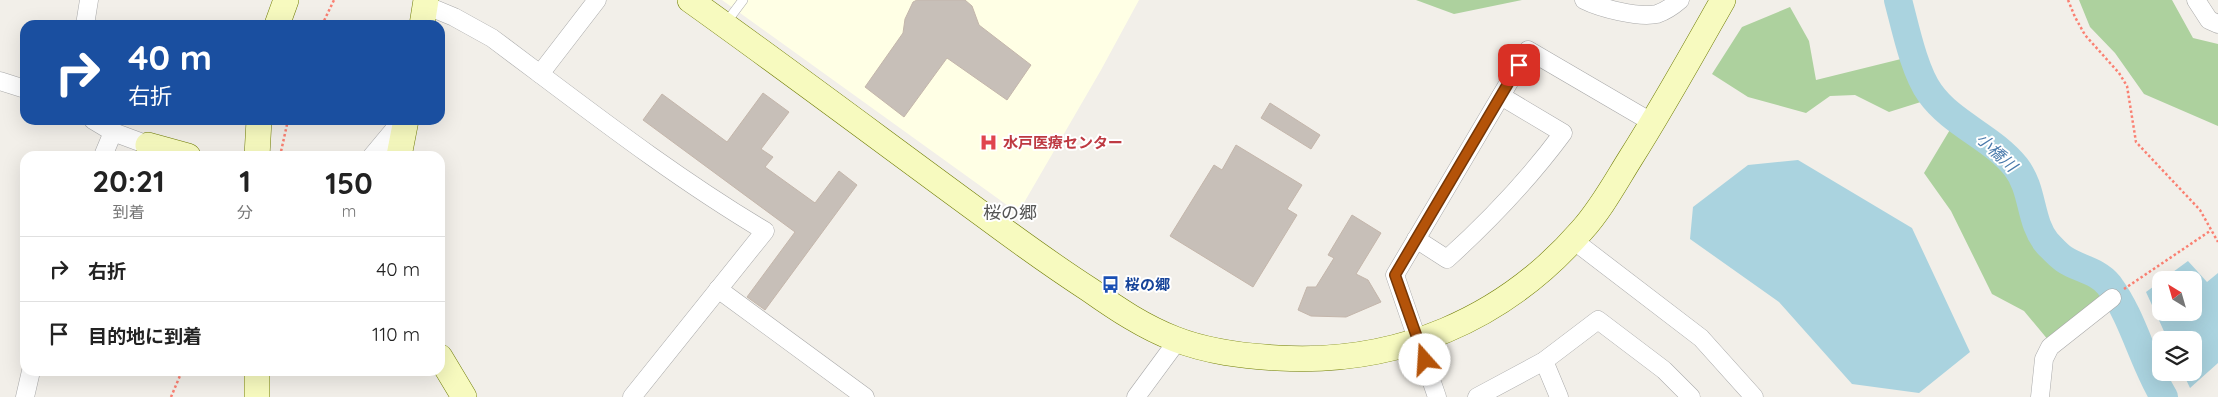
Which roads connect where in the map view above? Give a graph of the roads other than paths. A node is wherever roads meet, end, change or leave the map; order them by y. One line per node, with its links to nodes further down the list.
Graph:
1 (89, 0): 11 (street)
2 (286, 0): 12 (street)
3 (597, 0): 15 (street)
4 (743, 0): 14 (lane)
5 (1584, 0): 6 (street)
6 (1680, 0)
7 (1723, 0): 19 (street)
8 (2196, 0): 13 (street)
9 (701, 3): 14 (street)
10 (424, 10): 15 (street)
11 (86, 20)
12 (280, 20)
13 (2218, 24)
14 (724, 25): 35 (street)
15 (540, 74): 33 (street)
16 (0, 81): 17 (street)
17 (20, 87)
18 (1500, 96): 19 (street); 31 (street); 31 (street)
19 (1653, 123): 32 (street)
20 (101, 125): 24 (street)
21 (259, 125): 28 (street)
22 (398, 125): 29 (street)
23 (405, 125): 30 (street)
24 (113, 132): 25 (street); 26 (street)
25 (148, 145): 27 (street)
26 (104, 151)
27 (170, 151)
28 (257, 151)
29 (376, 151)
30 (400, 151)
31 (1416, 239): 36 (street)
32 (1574, 240): 36 (street); 51 (street)
33 (718, 289): 44 (street); 45 (street)
34 (2117, 294): 52 (street)
35 (1178, 340): 36 (street); 46 (street)
36 (1419, 342): 47 (street)
37 (1544, 361): 48 (street); 49 (street); 50 (street)
38 (445, 365): 43 (street)
39 (30, 376): 41 (street)
40 (257, 376): 42 (street)
41 (25, 397)
42 (257, 397)
43 (464, 397)
44 (632, 397)
45 (865, 397)
46 (1136, 397)
47 (1437, 397)
48 (1477, 397)
49 (1559, 397)
50 (1691, 397)
51 (1754, 397)
52 (2040, 397)

